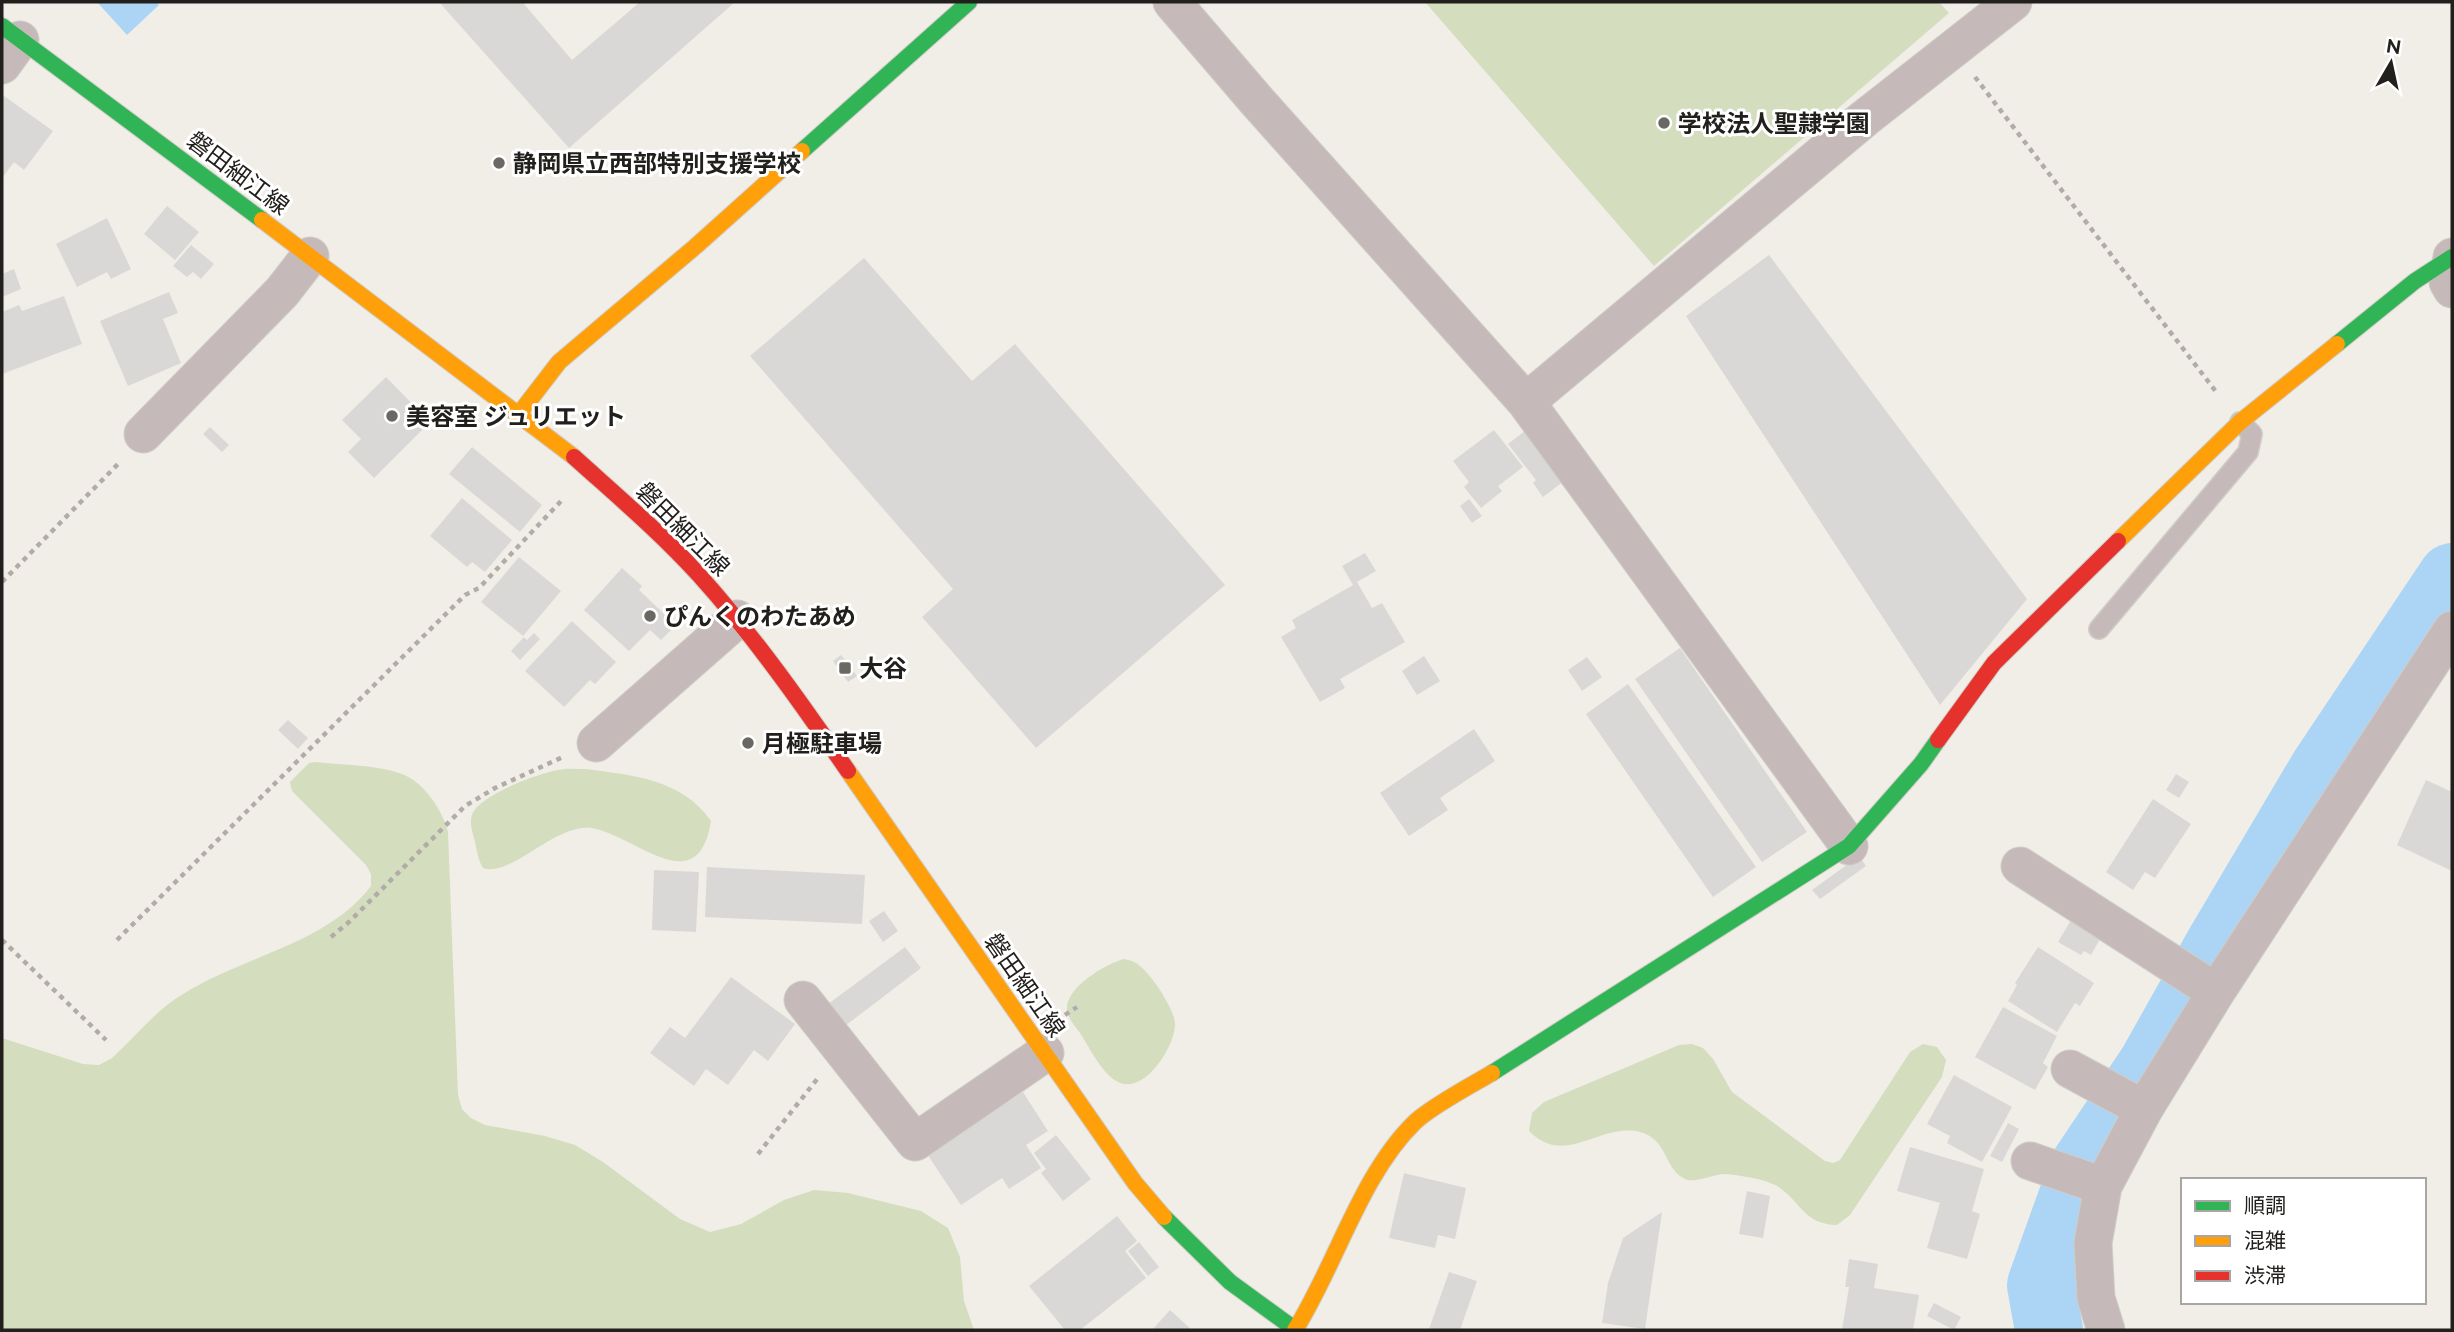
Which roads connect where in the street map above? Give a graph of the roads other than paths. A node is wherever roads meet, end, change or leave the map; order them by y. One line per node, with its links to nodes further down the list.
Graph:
1 (969, 2): 9 (street)
2 (1172, 2): 8 (street)
3 (2013, 2): 8 (street)
4 (8, 44): 5 (street, 磐田細江線)
5 (310, 257): 9 (street, 磐田細江線); 11 (street)
6 (2452, 257): 7 (street); 10 (street)
7 (2452, 289)
8 (1526, 402): 16 (street)
9 (519, 414): 12 (street, 磐田細江線)
10 (2240, 422): 13 (lane); 16 (street)
11 (143, 434)
12 (737, 619): 15 (street); 20 (street, 磐田細江線)
13 (2099, 629)
14 (2452, 630): 18 (street)
15 (596, 743)
16 (1849, 846): 25 (street)
17 (2020, 866): 18 (street)
18 (2215, 992): 22 (street)
19 (803, 999): 20 (street)
20 (1045, 1053): 25 (street, 磐田細江線)
21 (2070, 1069): 22 (street)
22 (2144, 1110): 24 (street)
23 (2030, 1161): 24 (street)
24 (2104, 1186): 26 (street)
25 (1296, 1330)
26 (2106, 1330)

